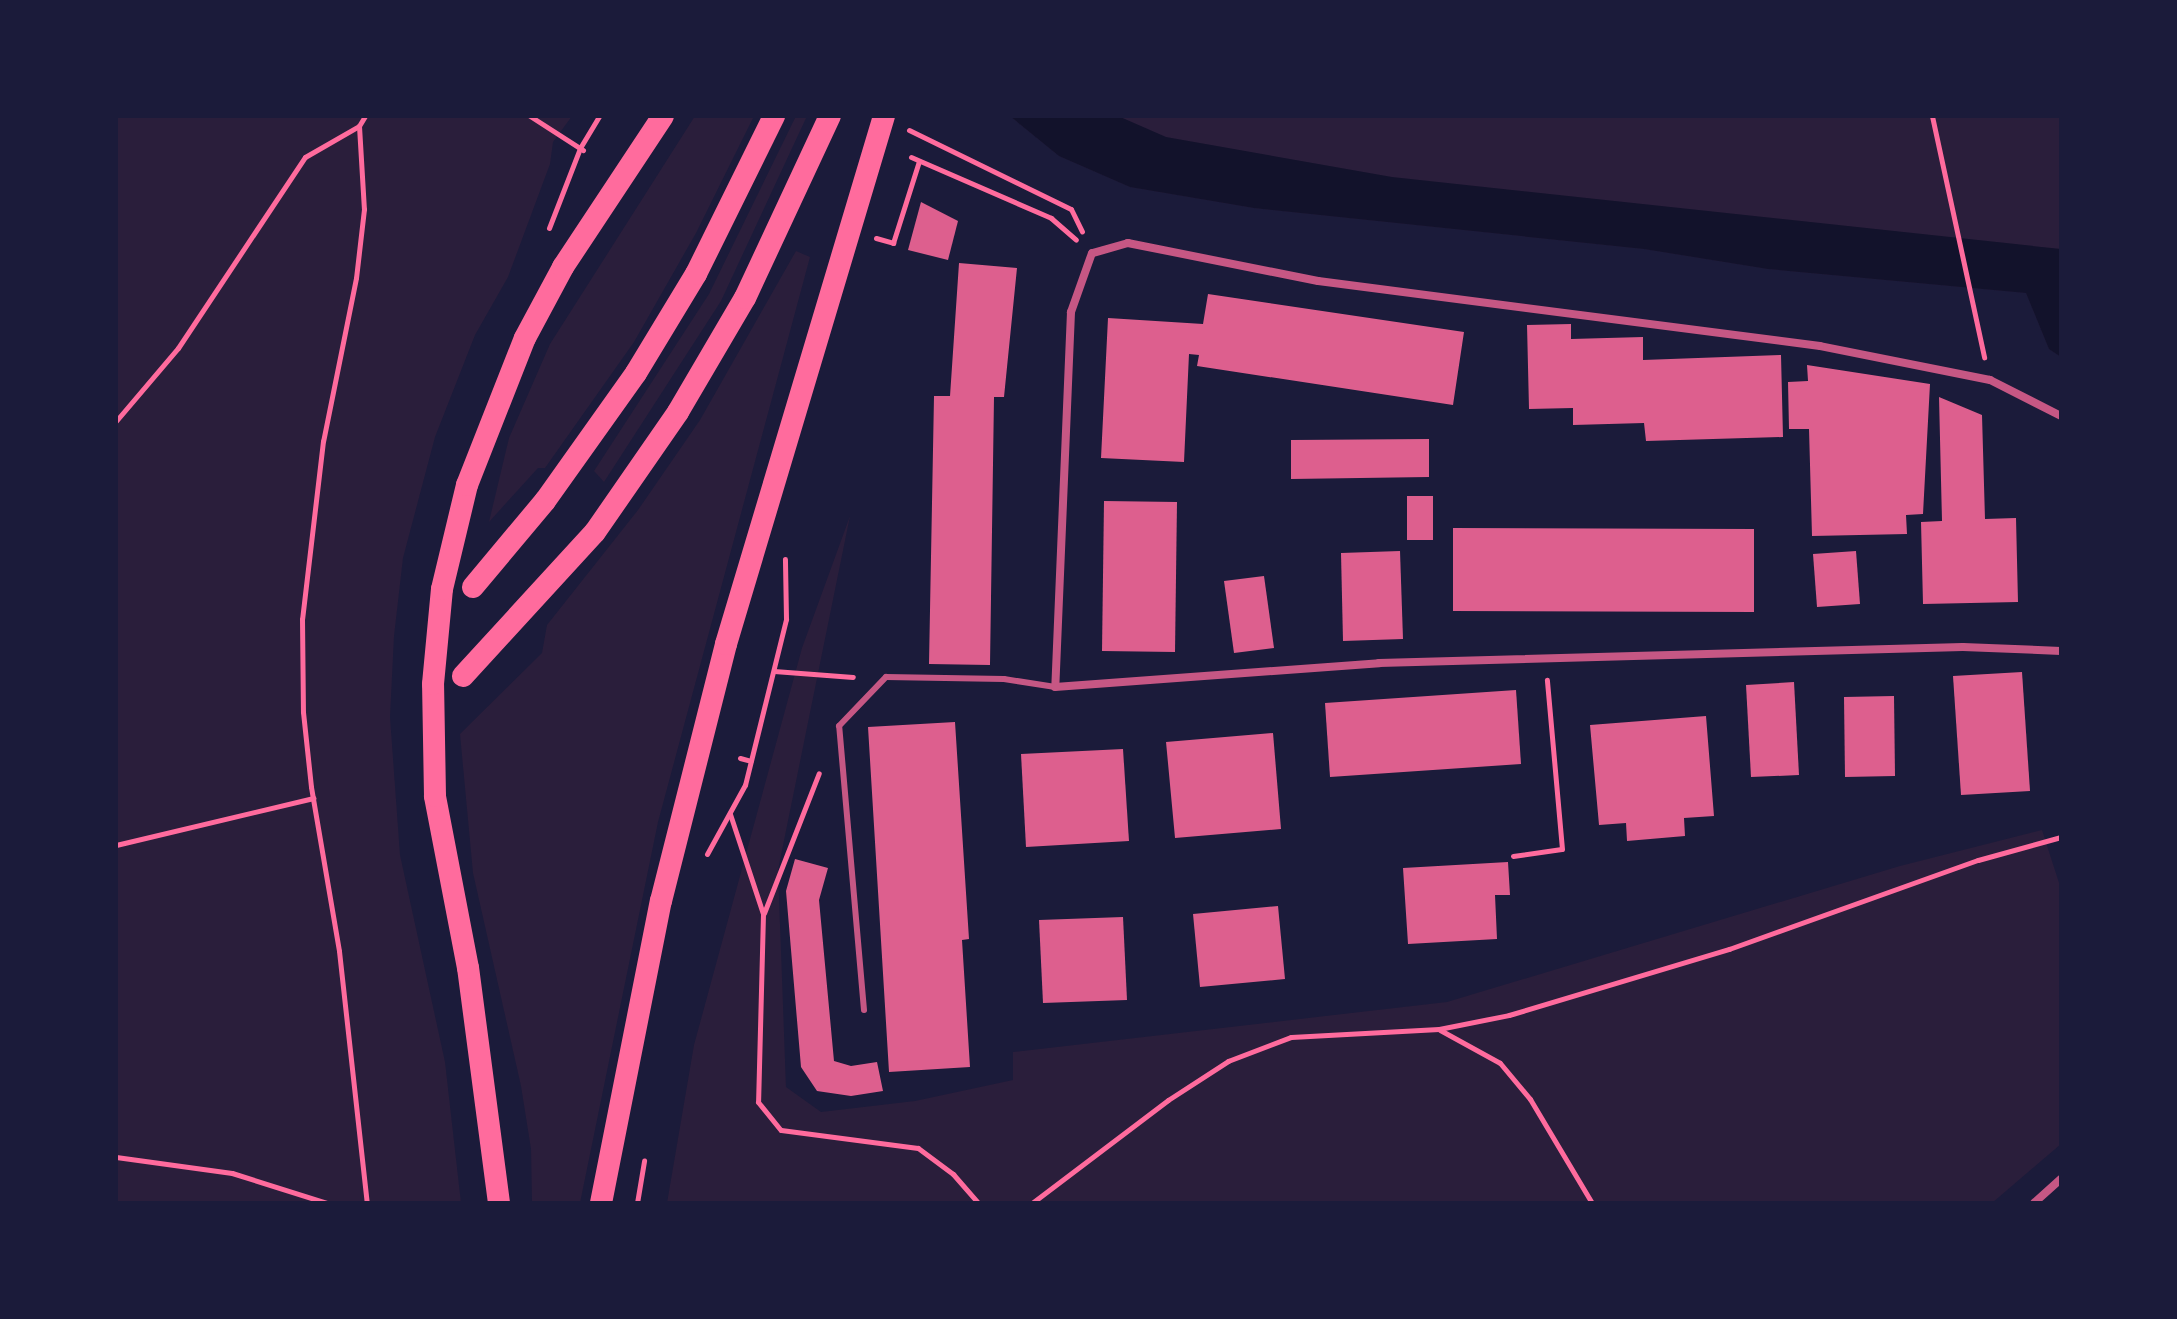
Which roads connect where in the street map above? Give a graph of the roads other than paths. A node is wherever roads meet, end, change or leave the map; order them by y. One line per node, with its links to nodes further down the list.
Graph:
1 (663, 116): 12 (highway)
2 (774, 116): 6 (highway)
3 (830, 116): 8 (highway)
4 (892, 121): 13 (highway)
5 (2061, 416): 9 (street)
6 (473, 587)
7 (2061, 651): 9 (street)
8 (463, 676)
9 (1055, 687): 10 (lane)
10 (864, 1010)
11 (2061, 1179): 14 (street)
12 (499, 1203)
13 (601, 1203)
14 (2034, 1203)

